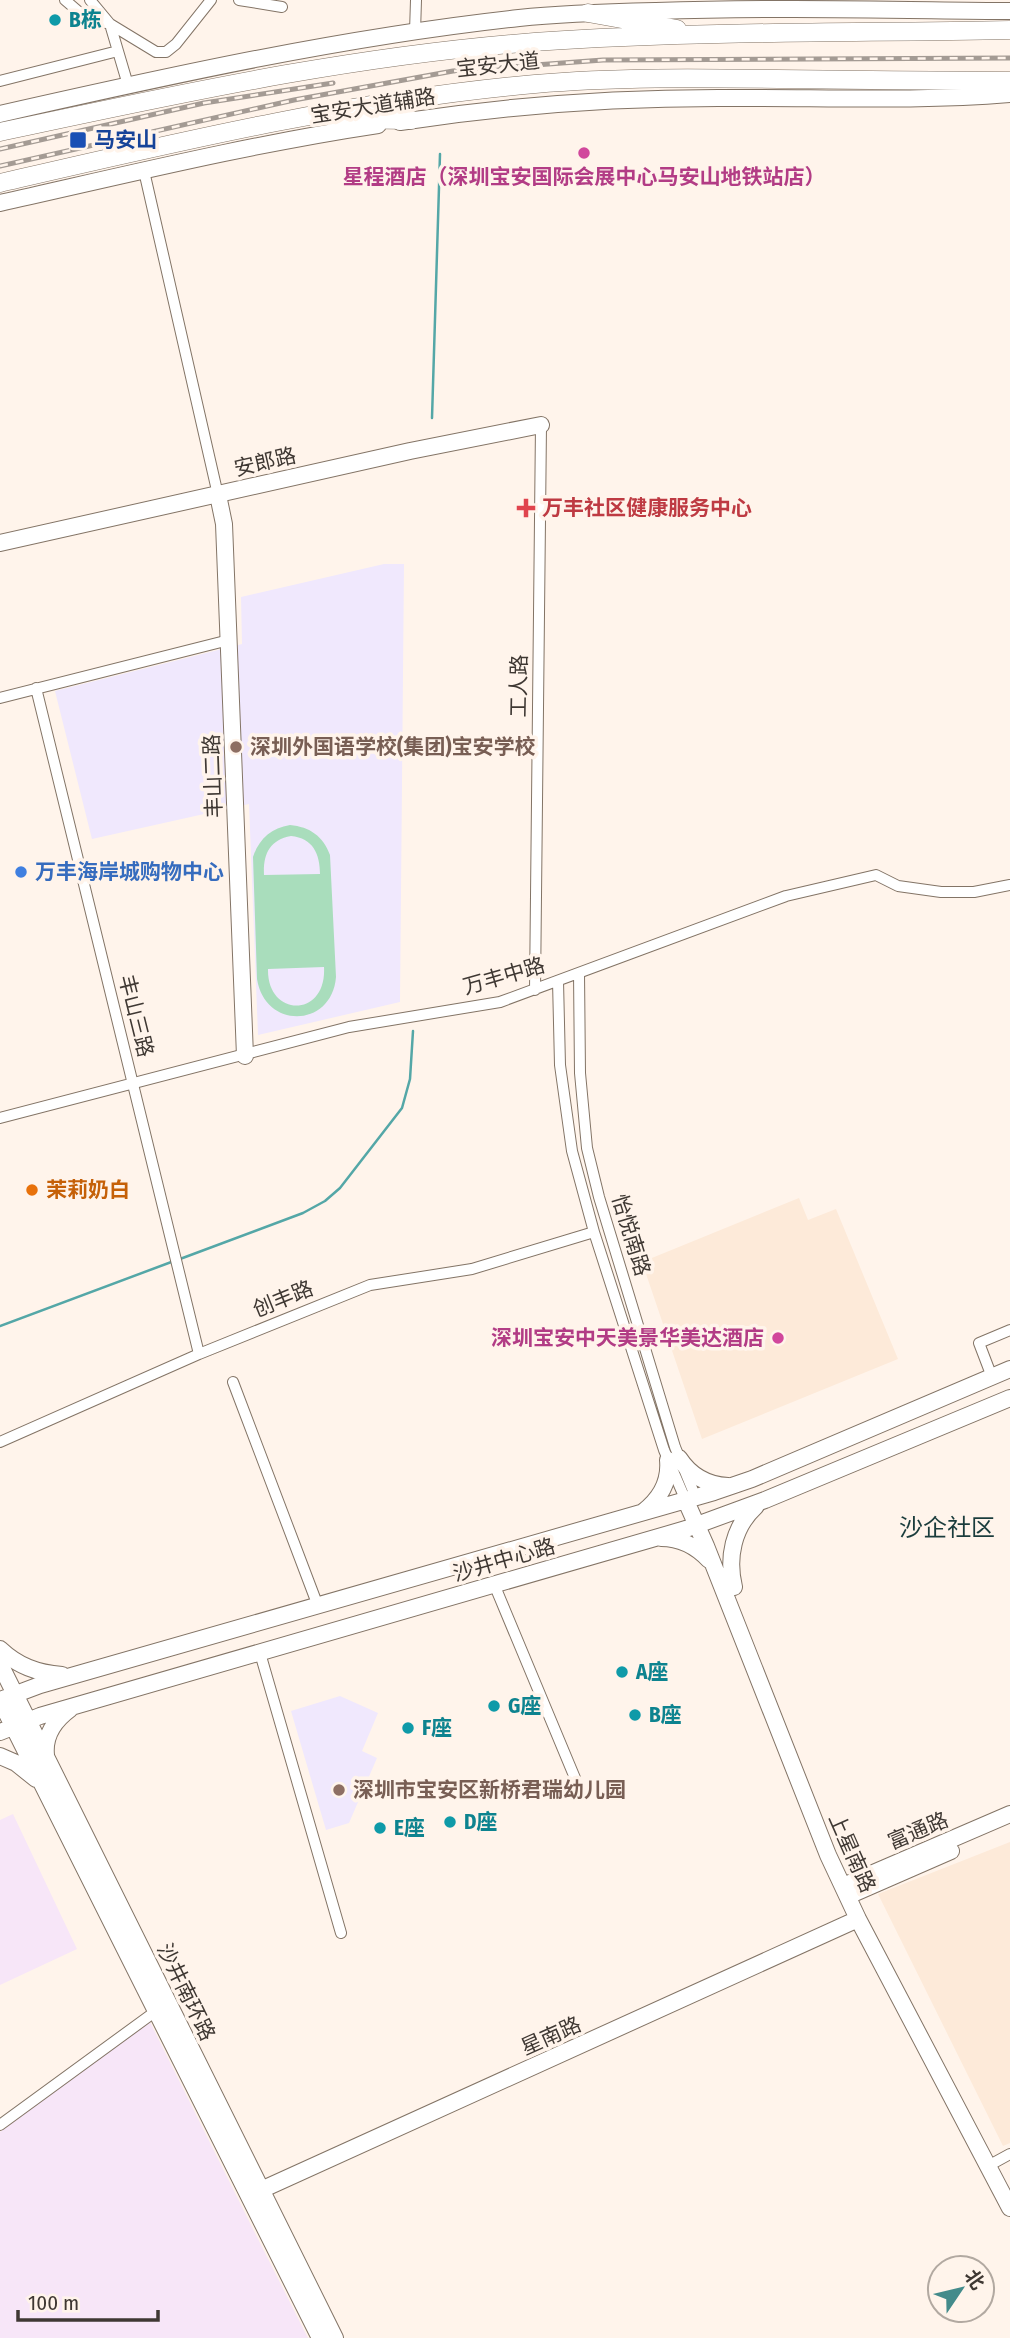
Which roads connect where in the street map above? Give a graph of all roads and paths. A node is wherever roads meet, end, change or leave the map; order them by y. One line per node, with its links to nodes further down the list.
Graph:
1 (65, 0): 9 (street)
2 (90, 0): 9 (street)
3 (211, 0): 9 (street)
4 (239, 0): 6 (street)
5 (416, 0): 11 (street)
6 (282, 7)
7 (1010, 11): 8 (street)
8 (588, 13): 11 (street); 12 (main road)
9 (110, 24): 13 (street)
10 (1010, 30): 12 (main road, 宝安大道)
11 (415, 32): 16 (street)
12 (715, 35): 21 (main road, 宝安大道)
13 (118, 51): 14 (street); 16 (street)
14 (0, 81)
15 (1010, 82): 19 (main road, 宝安大道)
16 (128, 85): 18 (street)
17 (1010, 94): 20 (street, 宝安大道辅路)
18 (0, 114)
19 (297, 118): 20 (main road); 23 (main road, 宝安大道)
20 (411, 120): 22 (street, 宝安大道辅路)
21 (0, 132)
22 (144, 171): 24 (street, 宝安大道辅路); 26 (street)
23 (0, 183)
24 (0, 204)
25 (541, 425): 26 (street, 安郎路); 34 (street, 工人路)
26 (218, 495): 27 (street, 安郎路); 28 (street, 丰山二路)
27 (0, 541)
28 (229, 639): 29 (street); 35 (street, 丰山二路)
29 (36, 688): 30 (street); 36 (street, 丰山三路)
30 (0, 698)
31 (1010, 885): 32 (street, 万丰中路)
32 (579, 974): 33 (street, 万丰中路); 46 (street, 怡悦南路)
33 (558, 981): 34 (street, 万丰中路); 38 (street, 怡悦南路)
34 (535, 990): 35 (street, 万丰中路)
35 (245, 1056): 36 (street, 万丰中路)
36 (133, 1084): 37 (street, 万丰中路); 40 (street, 丰山三路)
37 (0, 1118)
38 (594, 1232): 40 (street, 创丰路); 46 (street, 怡悦南路)
39 (1010, 1330): 42 (street)
40 (199, 1354): 45 (street, 创丰路)
41 (1010, 1369): 42 (street, 沙井中心路)
42 (992, 1377): 47 (street, 沙井中心路)
43 (233, 1382): 56 (street)
44 (1010, 1398): 49 (street, 沙井中心路)
45 (0, 1442)
46 (674, 1459): 47 (street); 48 (street, 怡悦南路); 50 (street)
47 (734, 1486): 48 (street, 沙井中心路)
48 (691, 1499): 50 (street, 沙井中心路); 51 (street, 上星南路)
49 (765, 1500): 51 (street, 沙井中心路); 55 (street)
50 (639, 1514): 56 (street, 沙井中心路)
51 (702, 1523): 52 (street, 沙井中心路); 53 (street, 上星南路); 55 (street, 上星南路)
52 (655, 1538): 53 (street); 54 (street, 沙井中心路)
53 (715, 1568): 70 (street, 上星南路)
54 (494, 1584): 58 (street, 沙井中心路); 66 (street)
55 (734, 1587): 70 (street, 上星南路)
56 (318, 1606): 60 (street, 沙井中心路)
57 (0, 1649): 60 (street)
58 (260, 1653): 62 (street, 沙井中心路); 72 (street)
59 (0, 1664): 61 (street, 沙井南环路)
60 (78, 1675): 61 (street, 沙井中心路)
61 (5, 1698): 63 (street, 沙井南环路)
62 (74, 1706): 63 (street, 沙井中心路); 65 (street)
63 (14, 1726): 65 (street, 沙井南环路); 67 (street, 沙井南环路)
64 (0, 1756): 67 (street)
65 (46, 1757): 76 (street, 沙井南环路)
66 (575, 1778)
67 (45, 1790): 73 (street, 沙井南环路)
68 (1010, 1814): 70 (street, 富通路)
69 (1010, 1826): 70 (street, 富通路)
70 (849, 1889): 71 (street, 上星南路); 75 (street, 上星南路)
71 (858, 1919): 75 (street, 上星南路); 76 (street, 星南路)
72 (341, 1933)
73 (156, 2011): 74 (street); 79 (street, 沙井南环路)
74 (0, 2126)
75 (998, 2161): 77 (street, 上星南路)
76 (261, 2190): 80 (street, 沙井南环路)
77 (1006, 2190): 78 (street, 上星南路)
78 (1010, 2208)
79 (320, 2338)
80 (335, 2338)

